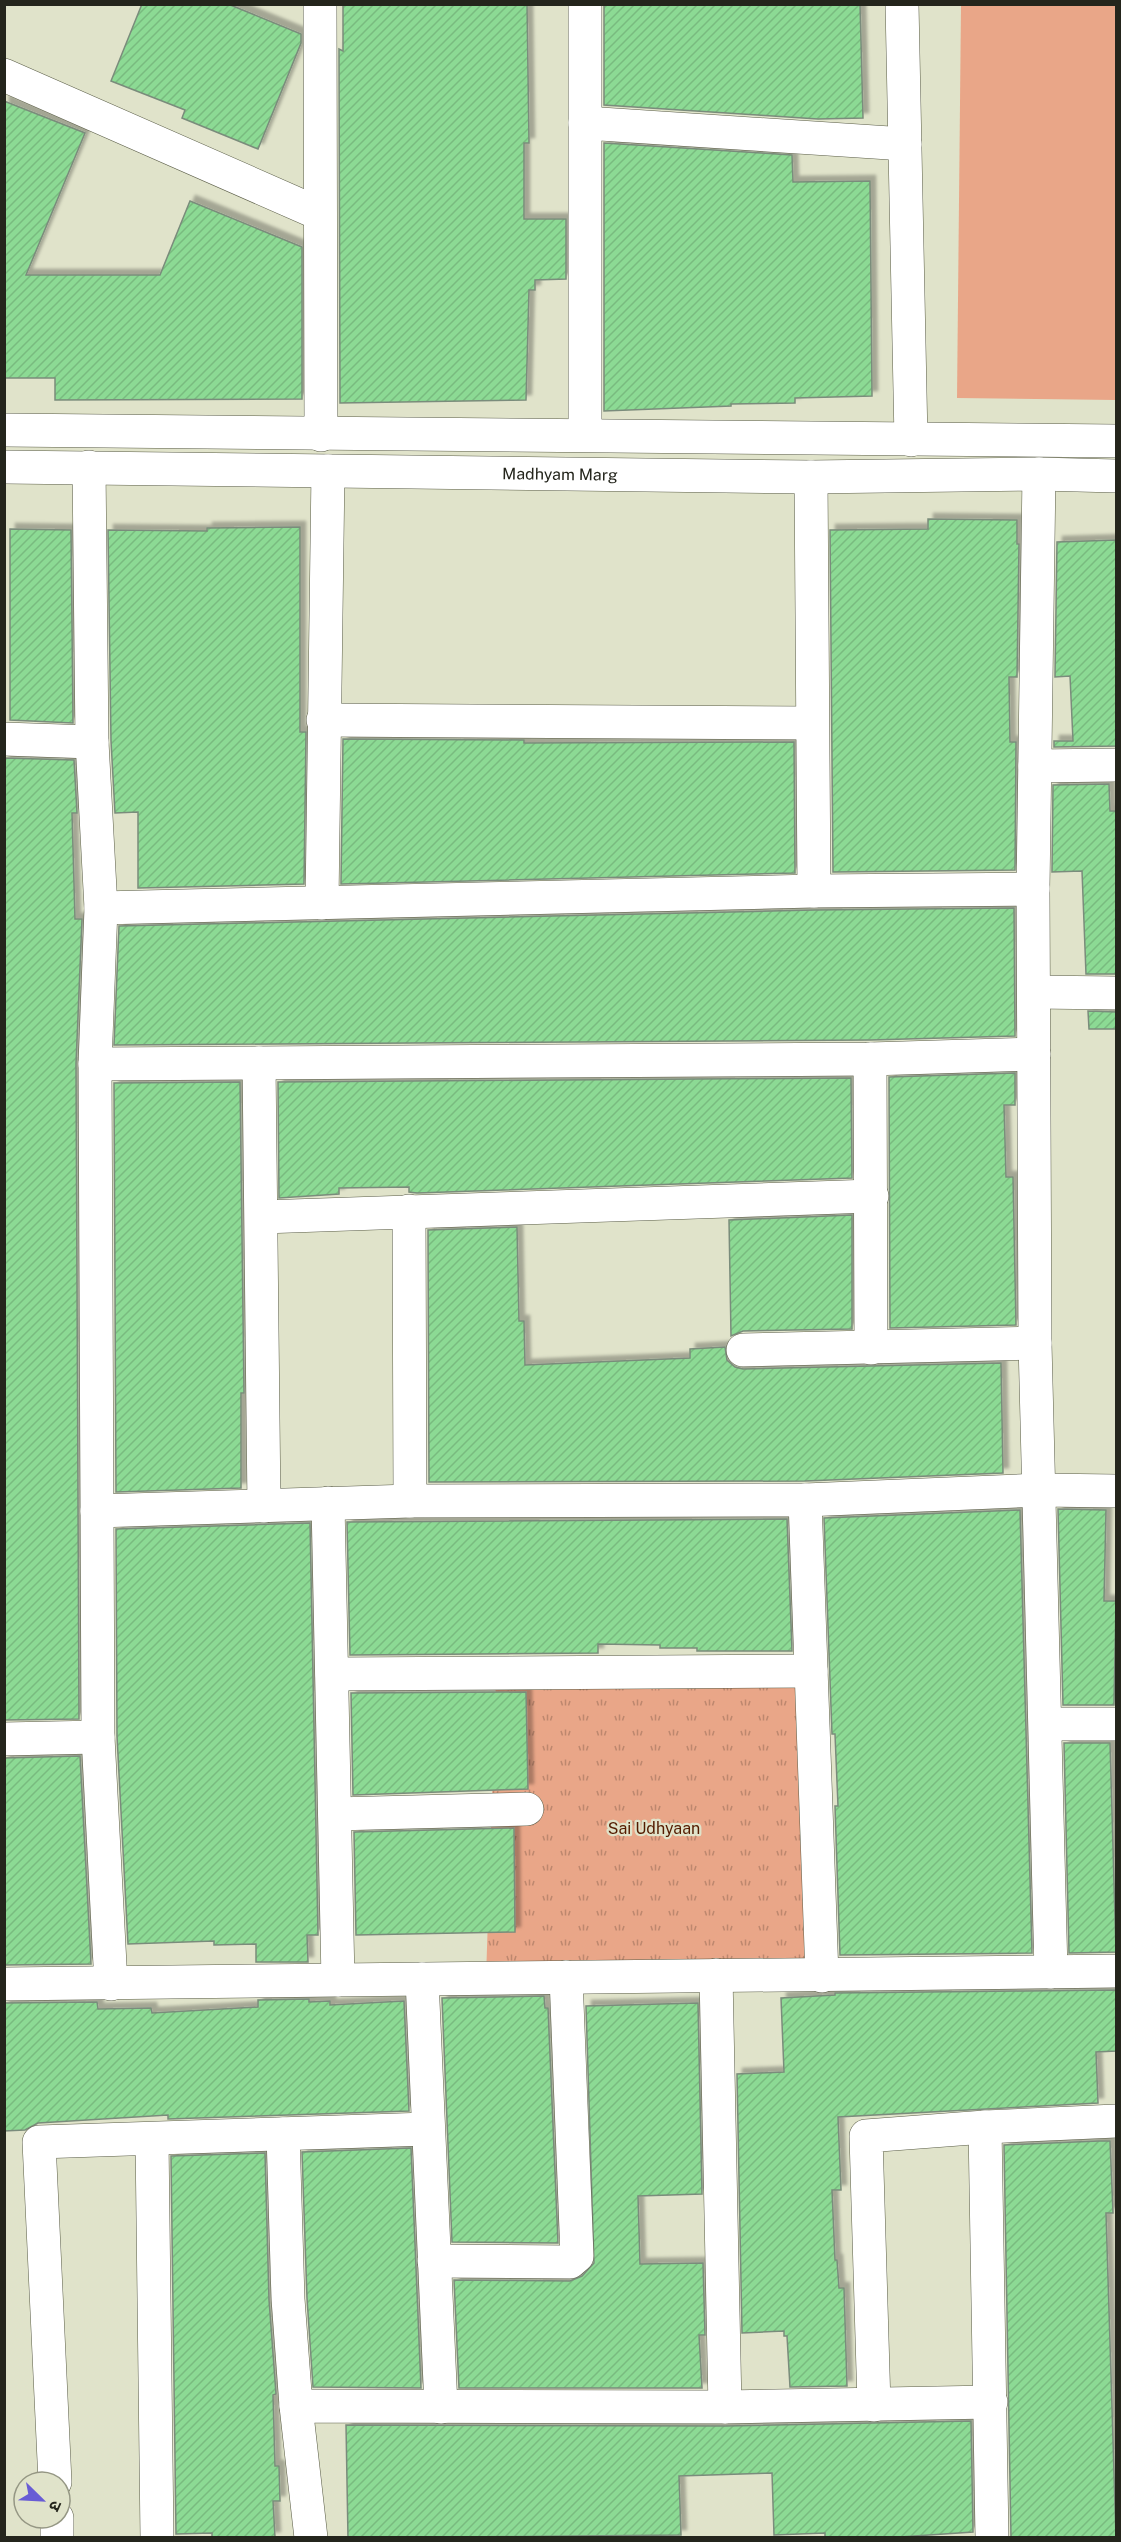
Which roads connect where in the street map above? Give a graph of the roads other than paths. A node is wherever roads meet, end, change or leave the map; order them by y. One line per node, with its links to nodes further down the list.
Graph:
1 (320, 4): 7 (street)
2 (585, 4): 5 (street)
3 (902, 4): 6 (street)
4 (4, 75): 7 (street)
5 (585, 123): 6 (street); 10 (street)
6 (905, 144): 11 (street)
7 (320, 214): 9 (street)
8 (4, 430): 9 (street)
9 (321, 435): 10 (street)
10 (585, 435): 11 (street)
11 (911, 440): 12 (street)
12 (1116, 441)
13 (4, 467): 14 (street, Madhyam Marg)
14 (89, 467): 15 (street, Madhyam Marg); 22 (street)
15 (328, 471): 18 (street, Madhyam Marg); 19 (street)
16 (1039, 474): 17 (street, Madhyam Marg); 18 (street, Madhyam Marg); 24 (street)
17 (1116, 476)
18 (810, 477): 20 (street)
19 (323, 720): 20 (street); 27 (street)
20 (812, 723): 26 (street)
21 (4, 739): 22 (street)
22 (92, 742): 28 (street)
23 (1116, 765): 24 (street)
24 (1035, 766): 25 (street)
25 (1033, 889): 26 (street); 29 (street)
26 (814, 891): 27 (street)
27 (322, 903): 28 (street)
28 (101, 908): 34 (street)
29 (1034, 992): 30 (street); 31 (street)
30 (1116, 993)
31 (1034, 1054): 32 (street); 38 (street)
32 (870, 1059): 33 (street); 35 (street)
33 (259, 1062): 34 (street); 37 (street)
34 (95, 1064): 47 (street)
35 (872, 1196): 36 (street); 39 (street)
36 (409, 1211): 37 (street); 44 (street)
37 (262, 1217): 46 (street)
38 (1035, 1343): 39 (street); 41 (street)
39 (871, 1348): 40 (street)
40 (742, 1350)
41 (1041, 1490): 42 (street); 43 (street); 50 (street)
42 (1116, 1491)
43 (805, 1500): 44 (street); 48 (street)
44 (410, 1501): 45 (street)
45 (328, 1503): 46 (street); 49 (street)
46 (264, 1506): 47 (street)
47 (97, 1511): 52 (street)
48 (811, 1671): 49 (street); 59 (street)
49 (332, 1674): 55 (street)
50 (1047, 1724): 51 (street); 56 (street)
51 (1116, 1724)
52 (98, 1737): 53 (street); 64 (street)
53 (4, 1739)
54 (527, 1809): 55 (street)
55 (335, 1814): 62 (street)
56 (1051, 1971): 57 (street); 59 (street)
57 (1116, 1971)
58 (716, 1975): 59 (street); 60 (street); 75 (street)
59 (822, 1976)
60 (566, 1977): 61 (street); 70 (street)
61 (422, 1979): 62 (street); 67 (street)
62 (338, 1980): 64 (street)
63 (4, 1984): 64 (street)
64 (111, 1984)
65 (1116, 2121): 66 (street)
66 (985, 2127): 71 (street); 72 (street)
67 (428, 2129): 68 (street); 70 (street)
68 (283, 2134): 69 (street); 73 (street)
69 (152, 2139): 76 (street); 77 (street)
70 (434, 2261): 74 (street)
71 (991, 2402): 72 (street); 79 (street)
72 (874, 2405): 75 (street)
73 (296, 2406): 74 (street); 78 (street)
74 (441, 2407): 75 (street)
75 (726, 2407)
76 (54, 2470)
77 (157, 2538)
78 (311, 2538)
79 (992, 2538)

